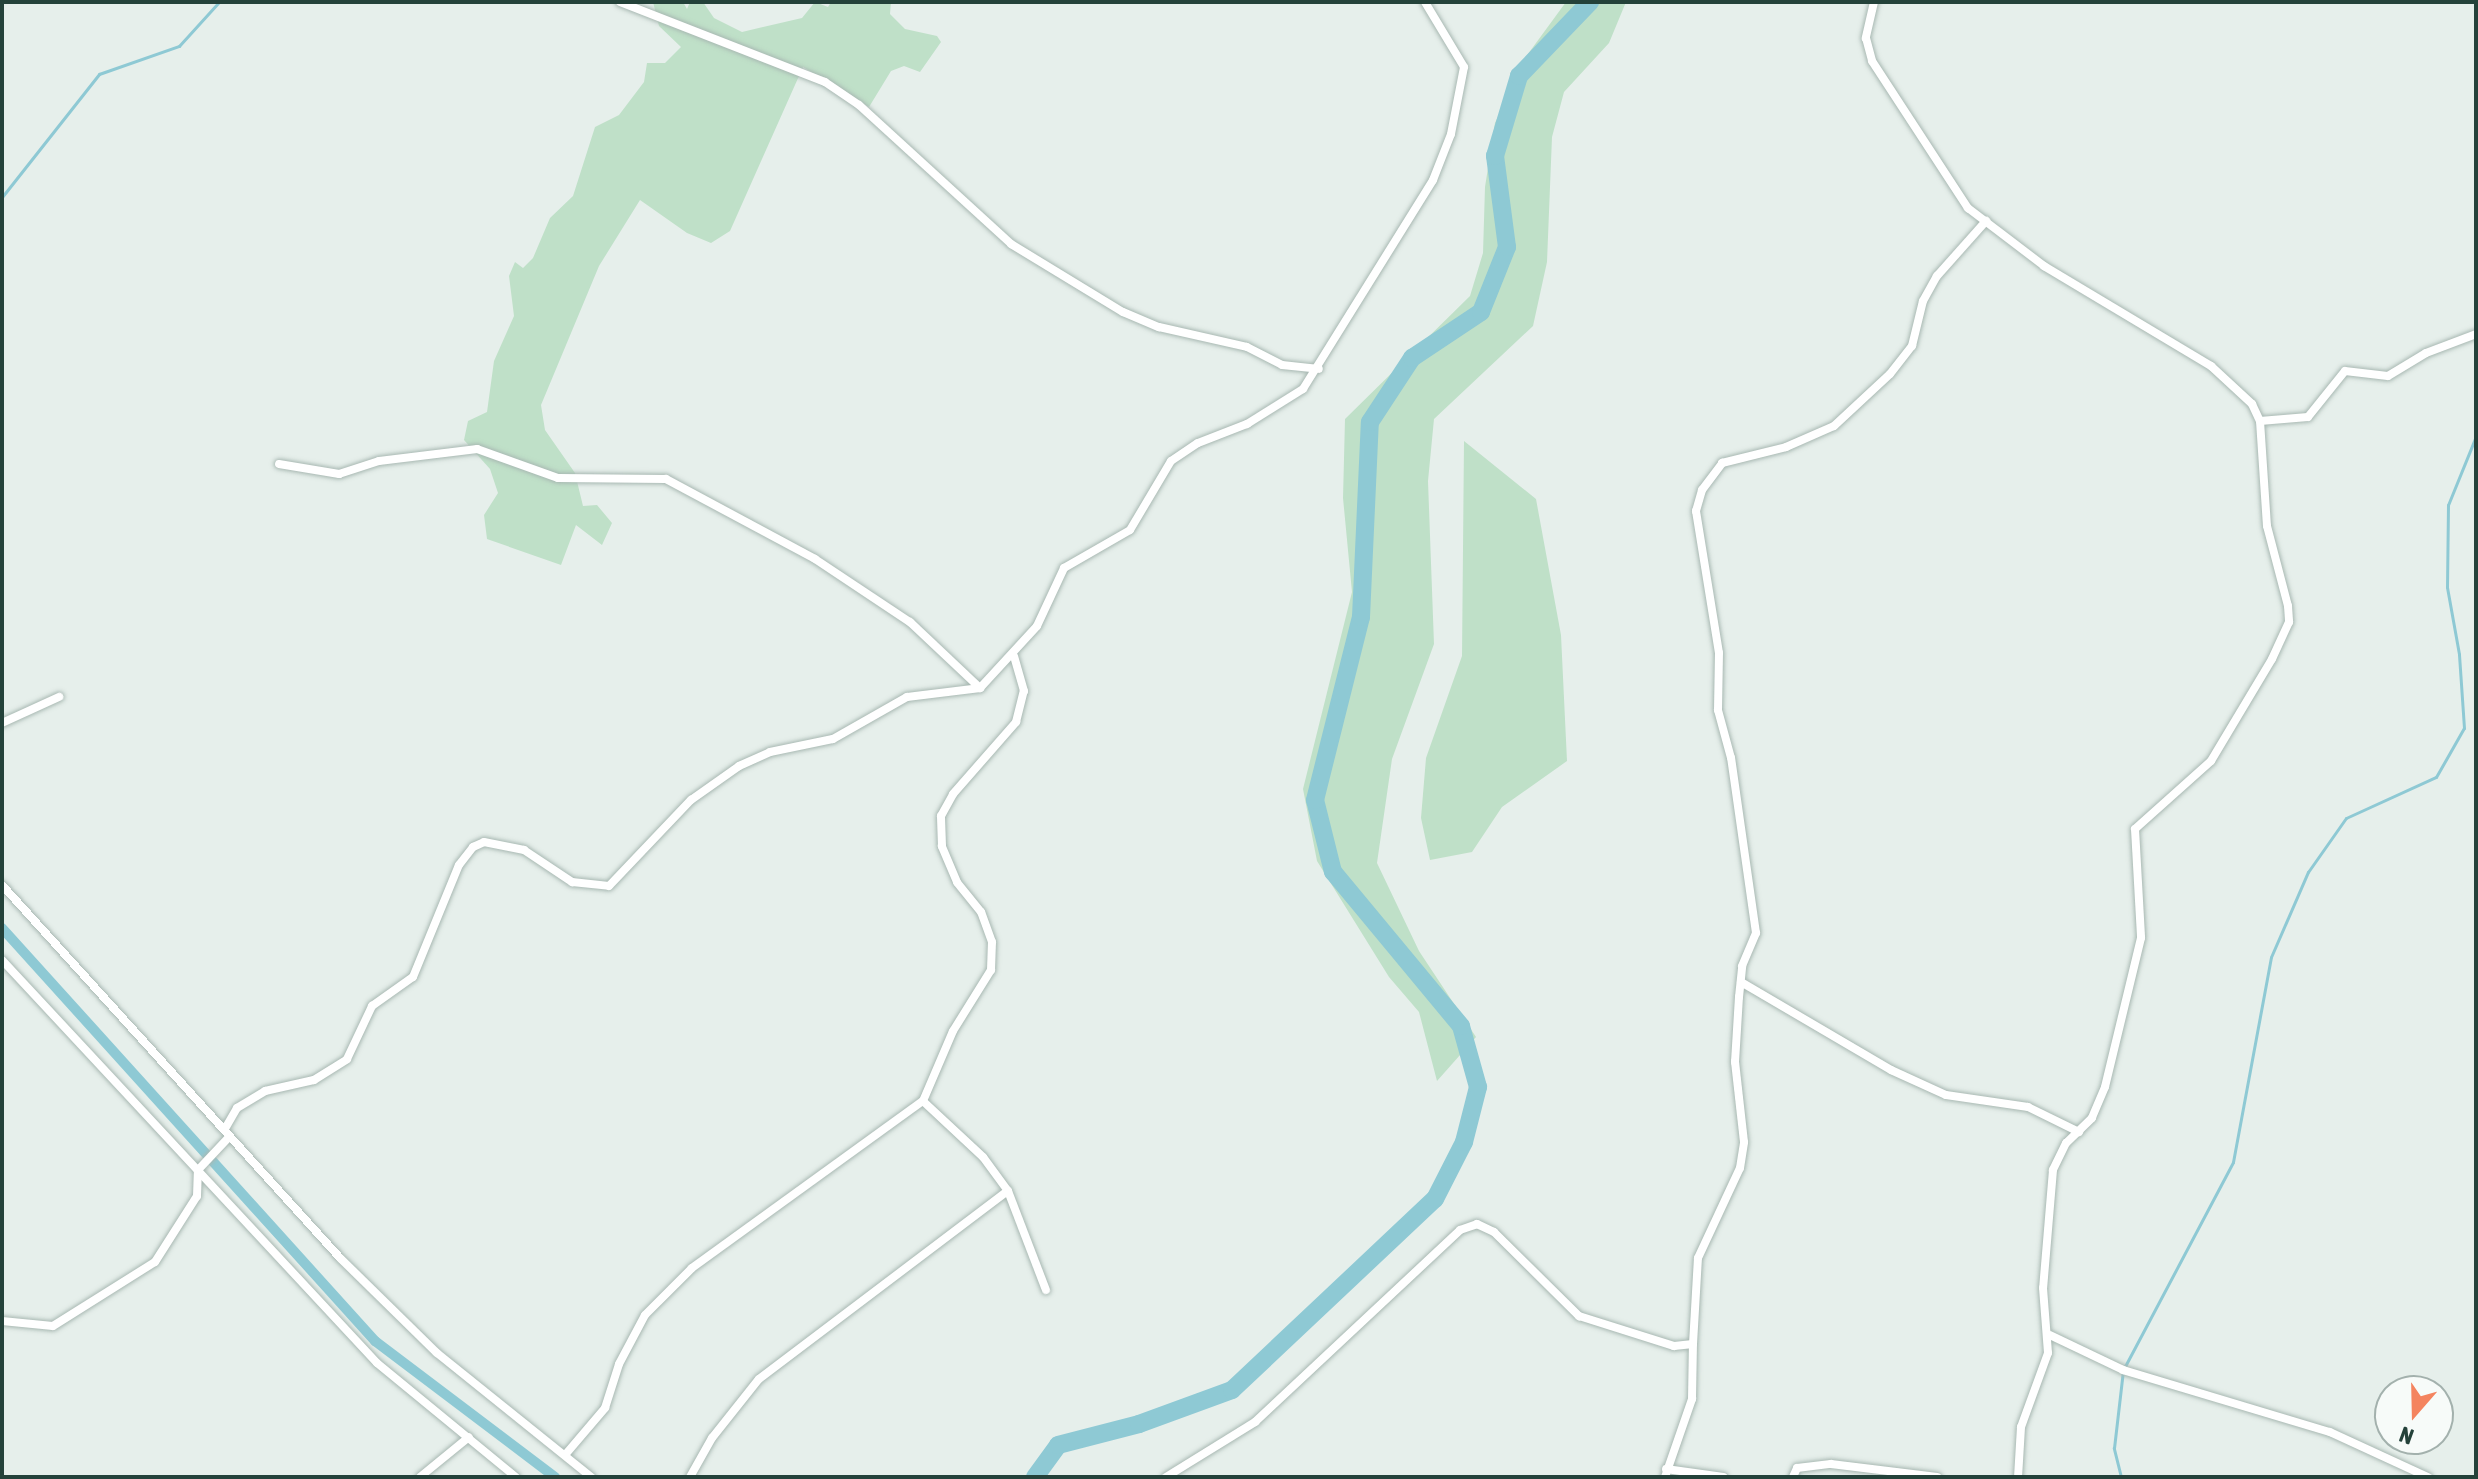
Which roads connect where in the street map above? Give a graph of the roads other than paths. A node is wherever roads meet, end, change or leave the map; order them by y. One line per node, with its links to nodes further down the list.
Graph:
1 (620, 2): 6 (street)
2 (1425, 2): 6 (street)
3 (1874, 2): 4 (street)
4 (1986, 221): 7 (street); 15 (street)
5 (2476, 334): 7 (street)
6 (1319, 369): 9 (street)
7 (2260, 421): 18 (street)
8 (279, 464): 10 (street)
9 (1014, 656): 10 (street); 16 (street)
10 (980, 688): 17 (street)
11 (59, 697): 12 (street)
12 (2, 723)
13 (2, 885): 17 (street)
14 (2, 960): 19 (street)
15 (1741, 982): 18 (street); 24 (street)
16 (923, 1101): 20 (street); 26 (street)
17 (228, 1132): 19 (street); 26 (street)
18 (2079, 1132): 23 (street)
19 (198, 1170): 22 (street); 25 (street)
20 (1008, 1191): 21 (street); 31 (street)
21 (1046, 1290)
22 (2, 1321)
23 (2050, 1335): 36 (street); 37 (street)
24 (1693, 1344): 27 (street); 32 (street)
25 (469, 1437): 28 (street); 29 (street)
26 (565, 1455): 30 (street)
27 (1665, 1473): 33 (street)
28 (420, 1477)
29 (516, 1477)
30 (591, 1477)
31 (690, 1477)
32 (1166, 1477)
33 (1723, 1477)
34 (1793, 1477): 35 (street)
35 (1937, 1477)
36 (2018, 1477)
37 (2428, 1477)

